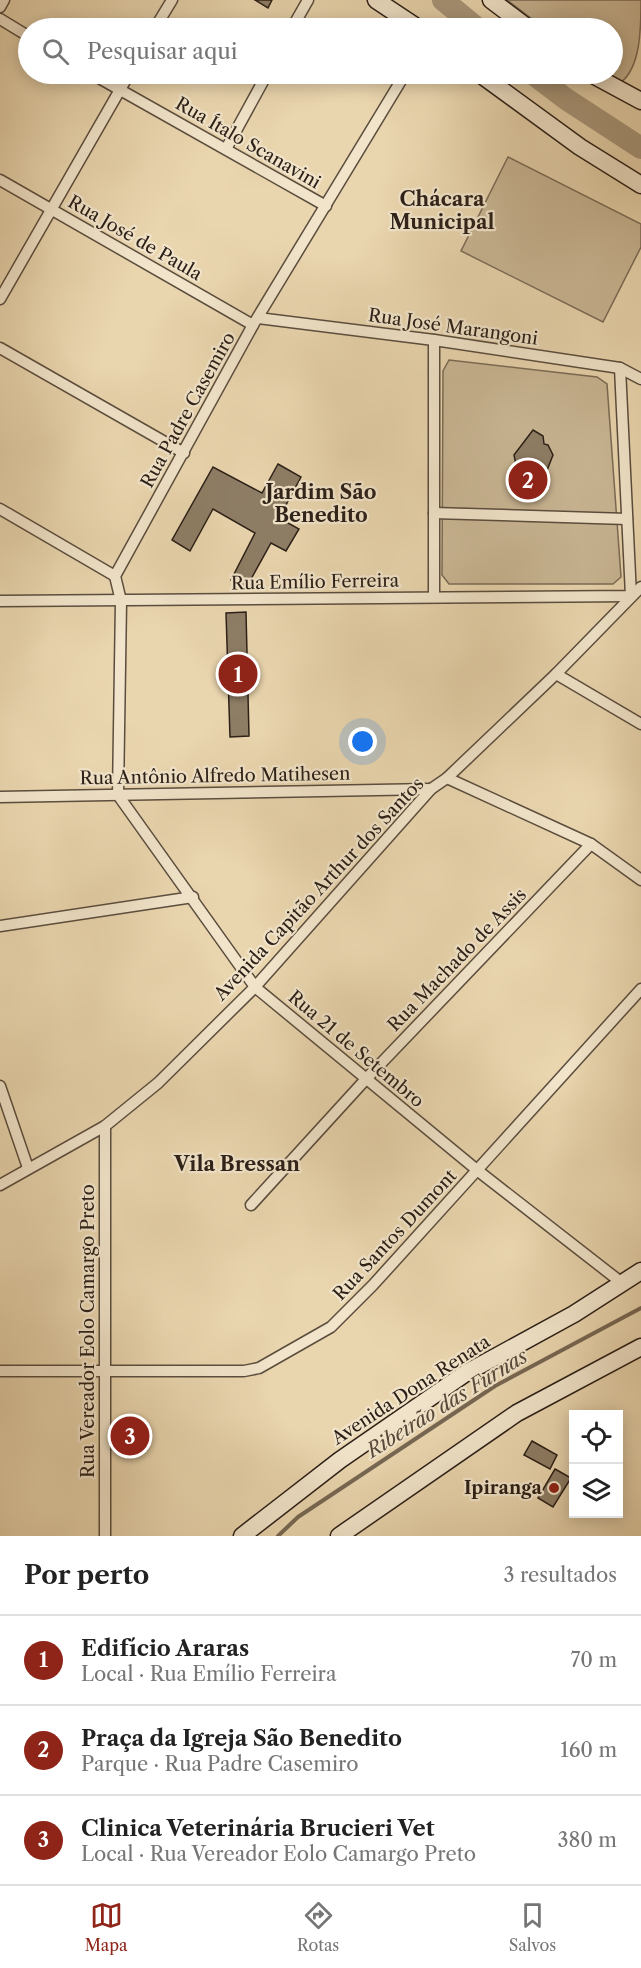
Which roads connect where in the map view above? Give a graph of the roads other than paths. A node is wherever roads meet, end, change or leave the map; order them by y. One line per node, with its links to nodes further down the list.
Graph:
1 (4, 0): 6 (street)
2 (172, 0): 7 (street)
3 (308, 0): 8 (street)
4 (376, 0): 9 (main road)
5 (491, 0): 10 (main road)
6 (0, 7)
7 (161, 18)
8 (298, 18)
9 (403, 18)
10 (515, 18)
11 (0, 19): 12 (street)
12 (18, 30)
13 (111, 84): 19 (street, Rua Ítalo Scanavini)
14 (123, 84): 19 (street)
15 (262, 84): 21 (street)
16 (399, 84): 24 (street, Rua Padre Casemiro)
17 (494, 84): 23 (main road)
18 (610, 84): 20 (main road)
19 (120, 89): 21 (street, Rua Ítalo Scanavini); 25 (street)
20 (641, 101)
21 (226, 149): 24 (street, Rua Ítalo Scanavini)
22 (0, 180): 25 (street, Rua José de Paula)
23 (641, 185)
24 (326, 206): 27 (street, Rua Padre Casemiro)
25 (52, 210): 26 (street); 27 (street, Rua José de Paula)
26 (0, 299)
27 (256, 321): 28 (street, Rua José Marangoni); 32 (street, Rua Padre Casemiro)
28 (434, 339): 30 (street, Rua José Marangoni); 34 (street)
29 (0, 348): 32 (street)
30 (620, 368): 31 (street, Rua José Marangoni); 35 (street)
31 (641, 379)
32 (184, 453): 36 (street, Rua Padre Casemiro)
33 (0, 509): 36 (street)
34 (434, 513): 35 (street); 39 (street)
35 (627, 519): 38 (street)
36 (115, 576): 40 (street)
37 (641, 587): 38 (street, Avenida Capitão Arthur dos Santos)
38 (631, 596): 39 (street, Rua Emílio Ferreira); 42 (street, Avenida Capitão Arthur dos Santos)
39 (434, 597): 40 (street, Rua Emílio Ferreira)
40 (121, 600): 41 (street, Rua Emílio Ferreira); 46 (street)
41 (0, 601)
42 (556, 674): 43 (street); 44 (street, Avenida Capitão Arthur dos Santos)
43 (641, 724)
44 (447, 778): 45 (street, Avenida Capitão Arthur dos Santos); 48 (street)
45 (431, 789): 46 (street, Rua Antônio Alfredo Matihesen); 52 (street, Avenida Capitão Arthur dos Santos)
46 (118, 795): 47 (street, Rua Antônio Alfredo Matihesen); 50 (street, Rua 21 de Setembro)
47 (0, 797)
48 (591, 844): 49 (street); 54 (street, Rua Machado de Assis)
49 (641, 880)
50 (193, 897): 51 (street); 52 (street, Rua 21 de Setembro)
51 (0, 926)
52 (255, 987): 54 (street, Rua 21 de Setembro); 56 (street, Avenida Capitão Arthur dos Santos)
53 (641, 989): 58 (street, Rua Santos Dumont)
54 (366, 1079): 58 (street, Rua 21 de Setembro); 60 (street, Rua Machado de Assis)
55 (0, 1086): 57 (street)
56 (105, 1126): 57 (street, Avenida Capitão Arthur dos Santos); 65 (street, Rua Vereador Eolo Camargo Preto)
57 (28, 1168): 59 (street, Avenida Capitão Arthur dos Santos)
58 (477, 1170): 62 (street, Rua 21 de Setembro); 65 (street, Rua Santos Dumont)
59 (0, 1185)
60 (250, 1205)
61 (641, 1271): 62 (main road, Avenida Dona Renata)
62 (622, 1283): 67 (main road, Avenida Dona Renata)
63 (641, 1347): 68 (main road)
64 (0, 1371): 65 (street, Rua Santos Dumont)
65 (105, 1372): 66 (street, Rua Vereador Eolo Camargo Preto)
66 (105, 1536)
67 (242, 1536)
68 (339, 1536)

